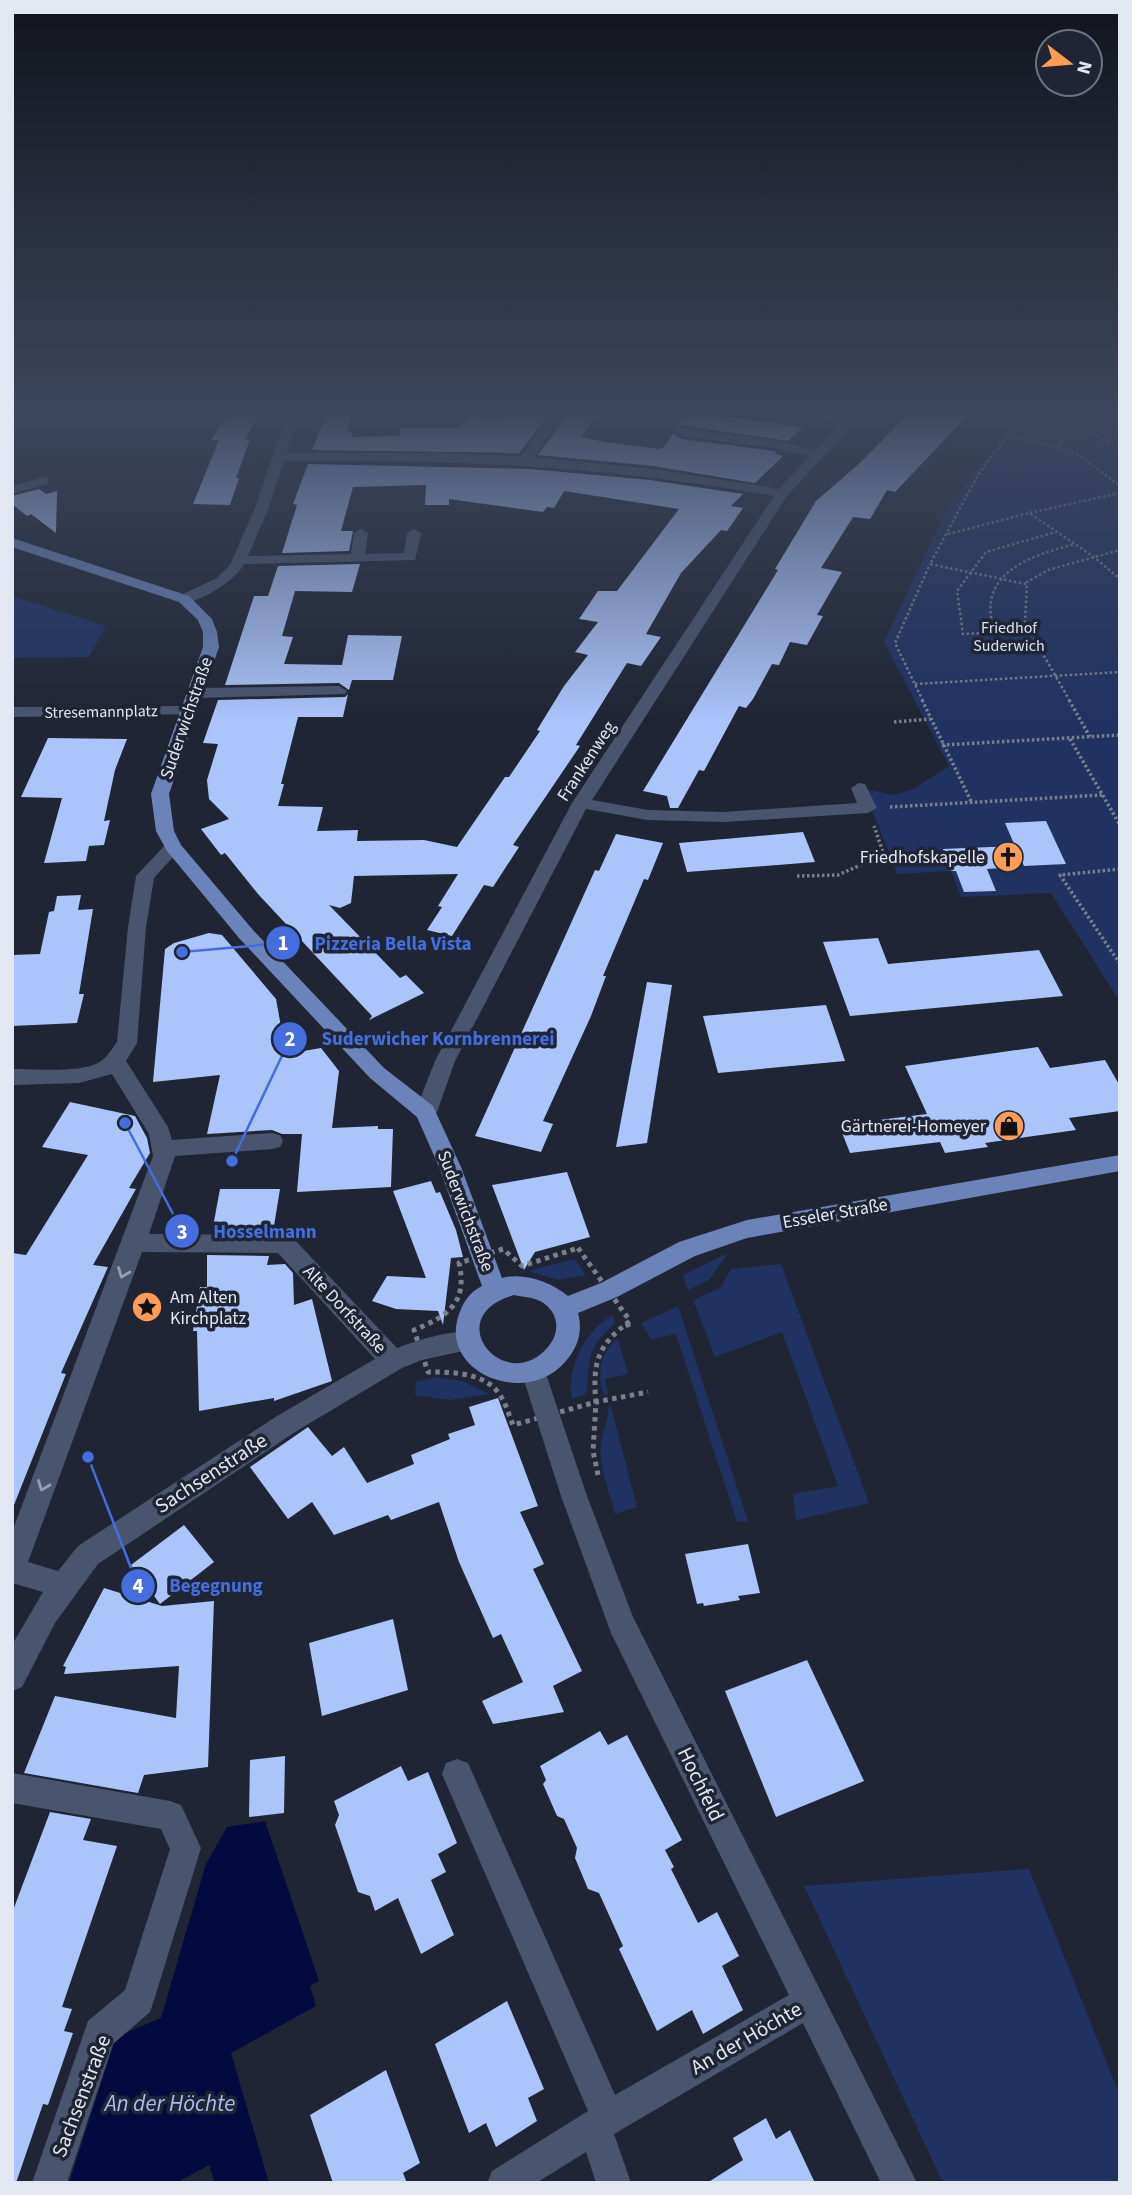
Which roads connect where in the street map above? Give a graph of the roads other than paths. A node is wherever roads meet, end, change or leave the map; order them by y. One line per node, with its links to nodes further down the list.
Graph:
1 (258, 517): 7 (street)
2 (767, 517): 14 (street, Frankenweg)
3 (361, 533): 6 (street)
4 (414, 533): 6 (street)
5 (12, 542): 8 (main road)
6 (356, 559): 7 (street)
7 (239, 560): 8 (street)
8 (184, 599): 10 (main road, Suderwichstraße)
9 (339, 691): 10 (street)
10 (195, 693): 11 (main road, Suderwichstraße)
11 (189, 710): 12 (street, Stresemannplatz); 15 (main road, Suderwichstraße)
12 (12, 712)
13 (859, 788): 14 (street)
14 (582, 803): 18 (street, Frankenweg)
15 (173, 847): 16 (street); 18 (main road, Suderwichstraße)
16 (115, 1061): 17 (street); 20 (street)
17 (12, 1077)
18 (426, 1112): 23 (main road, Suderwichstraße)
19 (272, 1141): 20 (street)
20 (163, 1149): 22 (street)
21 (1120, 1163): 24 (main road, Esseler Straße)
22 (134, 1243): 26 (street, Alte Dorfstraße); 28 (street, one-way to 28)
23 (495, 1290): 24 (main road); 25 (main road)
24 (564, 1308): 27 (main road)
25 (468, 1341): 26 (street, Sachsenstraße); 27 (main road)
26 (393, 1361): 29 (street, Sachsenstraße)
27 (533, 1371): 33 (street, Hochfeld)
28 (12, 1569): 29 (street)
29 (62, 1585): 30 (street, Sachsenstraße)
30 (12, 1677)
31 (457, 1774): 34 (street)
32 (12, 1788): 35 (street, Sachsenstraße)
33 (810, 2001): 34 (street, An der Höchte); 38 (street, Hochfeld)
34 (601, 2122): 36 (street, An der Höchte); 37 (street)
35 (49, 2183)
36 (504, 2183)
37 (614, 2183)
38 (900, 2183)

